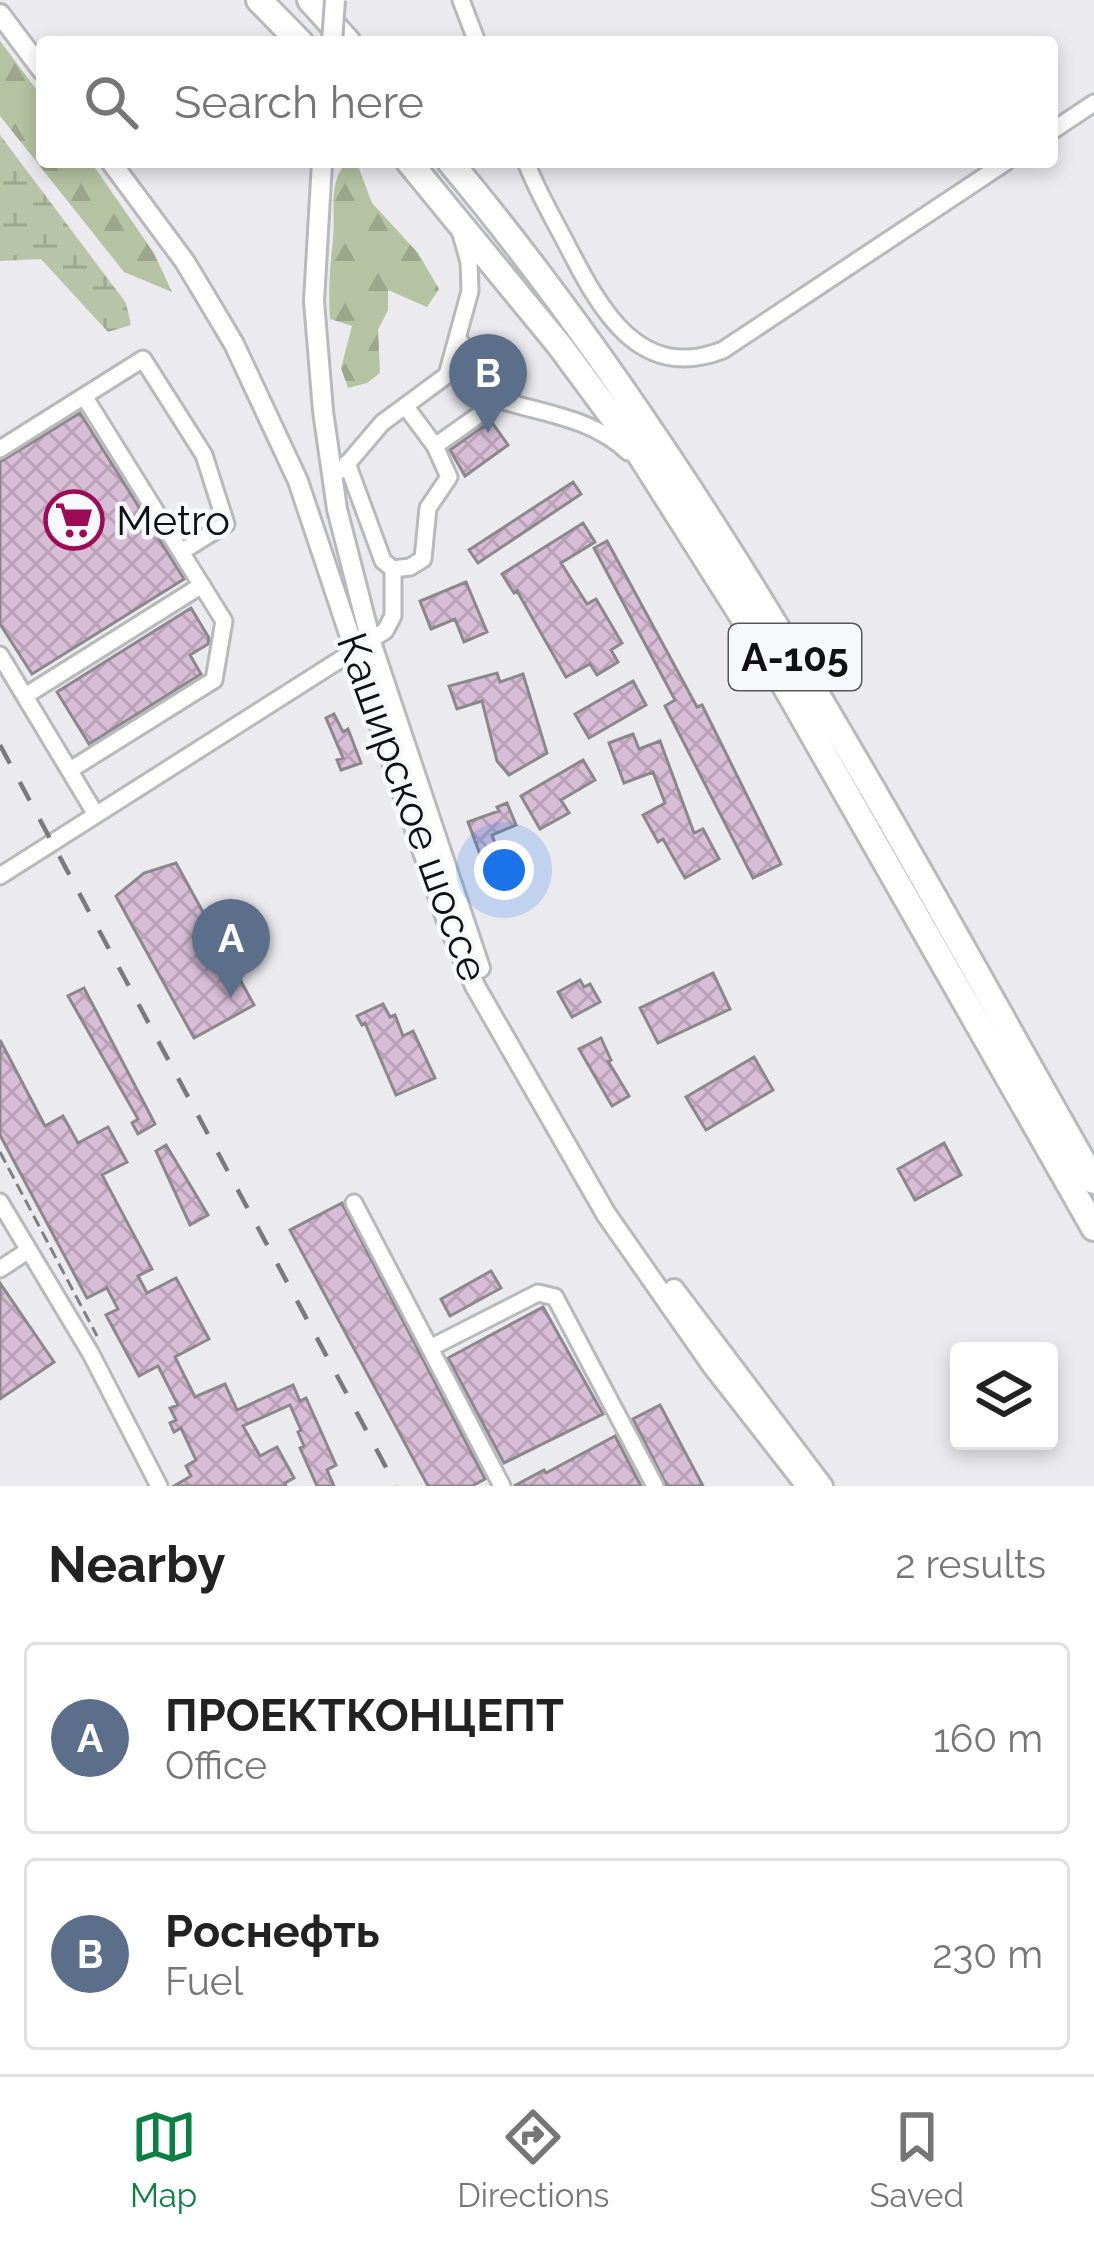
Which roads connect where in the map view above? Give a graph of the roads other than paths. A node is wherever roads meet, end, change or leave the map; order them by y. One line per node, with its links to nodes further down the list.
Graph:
1 (259, 0): 6 (highway)
2 (310, 0): 8 (highway)
3 (335, 0): 7 (main road, bridge)
4 (461, 0): 9 (street)
5 (0, 14): 10 (main road)
6 (294, 36)
7 (332, 36)
8 (343, 36)
9 (475, 36)
10 (36, 62)
11 (1094, 104): 12 (street)
12 (1058, 127)
13 (115, 168): 30 (main road, Каширское шоссе)
14 (322, 168): 27 (main road)
15 (414, 168): 19 (highway, А-105)
16 (455, 168): 40 (highway, А-105)
17 (529, 168): 18 (street)
18 (997, 168)
19 (457, 219): 20 (street); 29 (highway, А-105)
20 (459, 340): 22 (street); 23 (street)
21 (84, 396): 25 (street); 31 (street); 31 (street)
22 (500, 400): 24 (street); 29 (street)
23 (406, 407): 24 (street); 26 (street)
24 (436, 446): 32 (street)
25 (0, 449)
26 (347, 463): 27 (street); 32 (street)
27 (334, 480): 28 (main road)
28 (338, 509): 30 (main road); 34 (main road)
29 (675, 509): 43 (highway, А-105)
30 (309, 511): 34 (main road, Каширское шоссе)
31 (181, 552): 33 (street)
32 (393, 569): 34 (street)
33 (202, 585): 36 (street); 37 (street)
34 (363, 647): 38 (street); 50 (main road, Каширское шоссе); 51 (main road, Каширское шоссе)
35 (0, 655): 36 (street)
36 (25, 696): 37 (street)
37 (70, 770): 38 (street)
38 (95, 813): 39 (street)
39 (2, 870)
40 (1094, 1181)
41 (0, 1202): 44 (street)
42 (354, 1203): 46 (street)
43 (1094, 1228)
44 (29, 1250): 45 (street); 47 (street)
45 (0, 1269)
46 (430, 1348): 48 (street); 49 (street)
47 (159, 1486)
48 (502, 1486)
49 (656, 1486)
50 (806, 1486)
51 (823, 1486)

